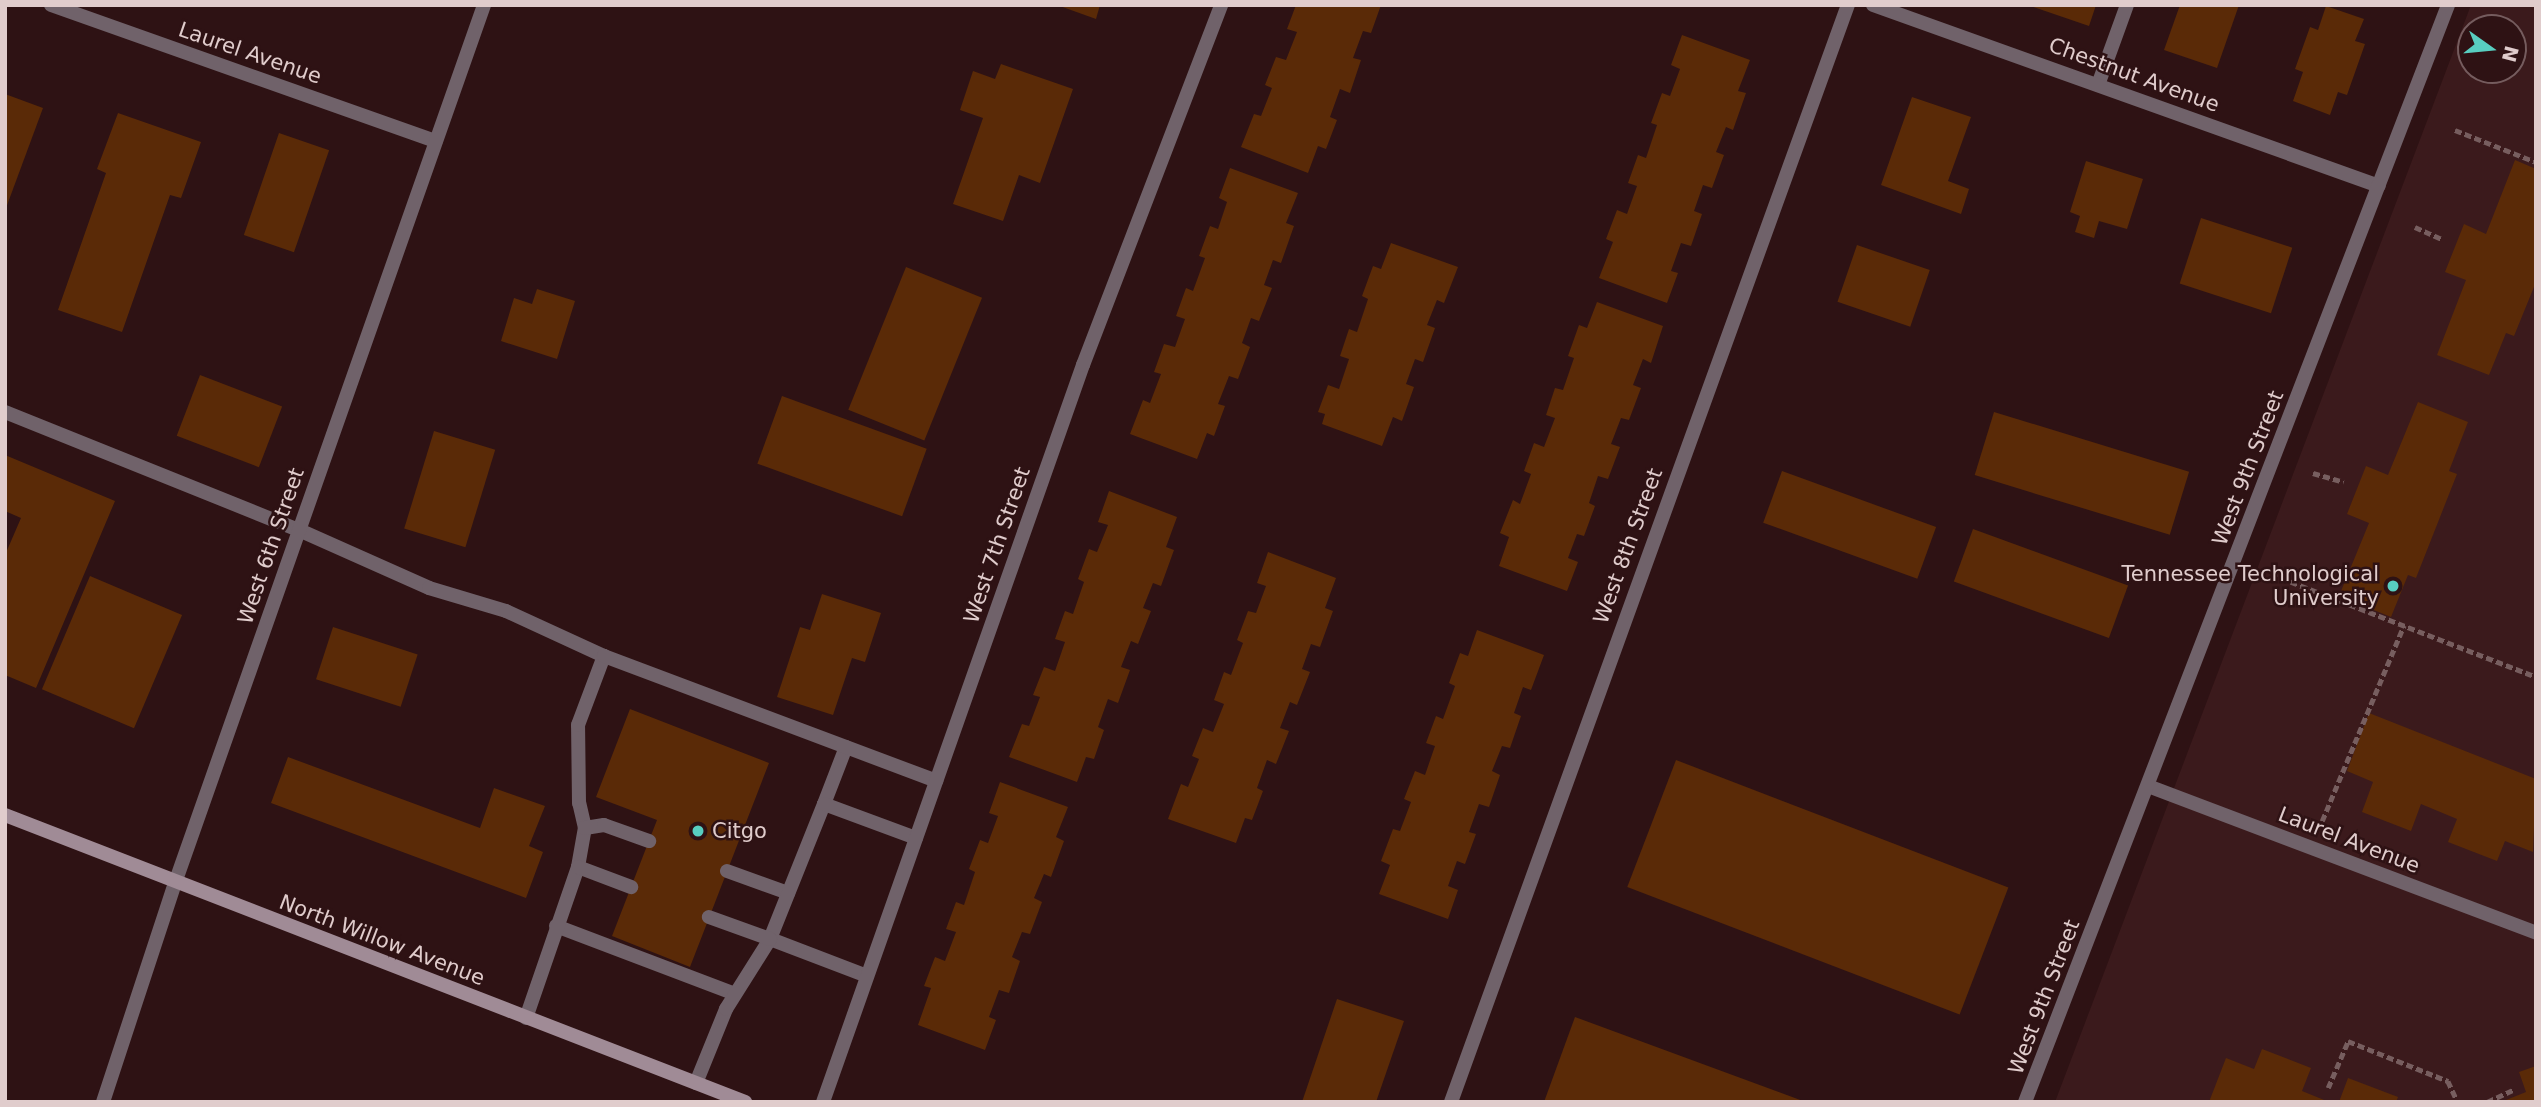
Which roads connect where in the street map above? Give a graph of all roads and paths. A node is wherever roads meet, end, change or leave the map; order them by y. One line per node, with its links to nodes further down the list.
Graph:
1 (51, 5): 10 (street, Laurel Avenue)
2 (484, 5): 10 (street, West 6th Street)
3 (1221, 5): 24 (street, West 7th Street)
4 (1848, 5): 50 (street, West 8th Street)
5 (1873, 5): 8 (street, Chestnut Avenue)
6 (2127, 5): 8 (street)
7 (2448, 5): 12 (street, West 9th Street)
8 (2098, 85): 12 (street, Chestnut Avenue)
9 (2455, 130): 11 (path)
10 (436, 141): 18 (street, West 6th Street)
11 (2536, 162)
12 (2379, 186): 25 (street, West 9th Street)
13 (2415, 227): 14 (path)
14 (2442, 239)
15 (5, 412): 18 (street)
16 (2313, 473): 17 (path)
17 (2344, 482)
18 (299, 530): 21 (street); 34 (street, West 6th Street)
19 (2271, 574): 20 (path)
20 (2403, 625): 22 (path); 28 (path)
21 (604, 656): 23 (street); 29 (street)
22 (2536, 677)
23 (846, 747): 24 (street); 26 (street)
24 (936, 781): 30 (street, West 7th Street)
25 (2148, 786): 39 (street, Laurel Avenue); 51 (street, West 9th Street)
26 (824, 804): 30 (street); 36 (street)
27 (5, 815): 34 (main road, North Willow Avenue)
28 (2322, 821)
29 (585, 828): 31 (street); 32 (street)
30 (916, 838): 41 (street, West 7th Street)
31 (649, 841)
32 (578, 867): 35 (street); 38 (street)
33 (727, 871): 36 (street)
34 (175, 883): 43 (main road, North Willow Avenue); 47 (street, West 6th Street)
35 (631, 887)
36 (788, 893): 40 (street)
37 (709, 917): 40 (street)
38 (556, 926): 42 (street); 43 (street)
39 (2536, 933)
40 (770, 939): 41 (street); 42 (street)
41 (867, 976): 49 (street, West 7th Street)
42 (735, 994): 44 (street)
43 (526, 1018): 44 (main road, North Willow Avenue)
44 (696, 1083): 48 (main road, North Willow Avenue)
45 (2328, 1088): 52 (path)
46 (2513, 1090): 53 (path)
47 (103, 1102)
48 (745, 1102)
49 (823, 1102)
50 (1451, 1102)
51 (2025, 1102)
52 (2458, 1102)
53 (2487, 1102)

